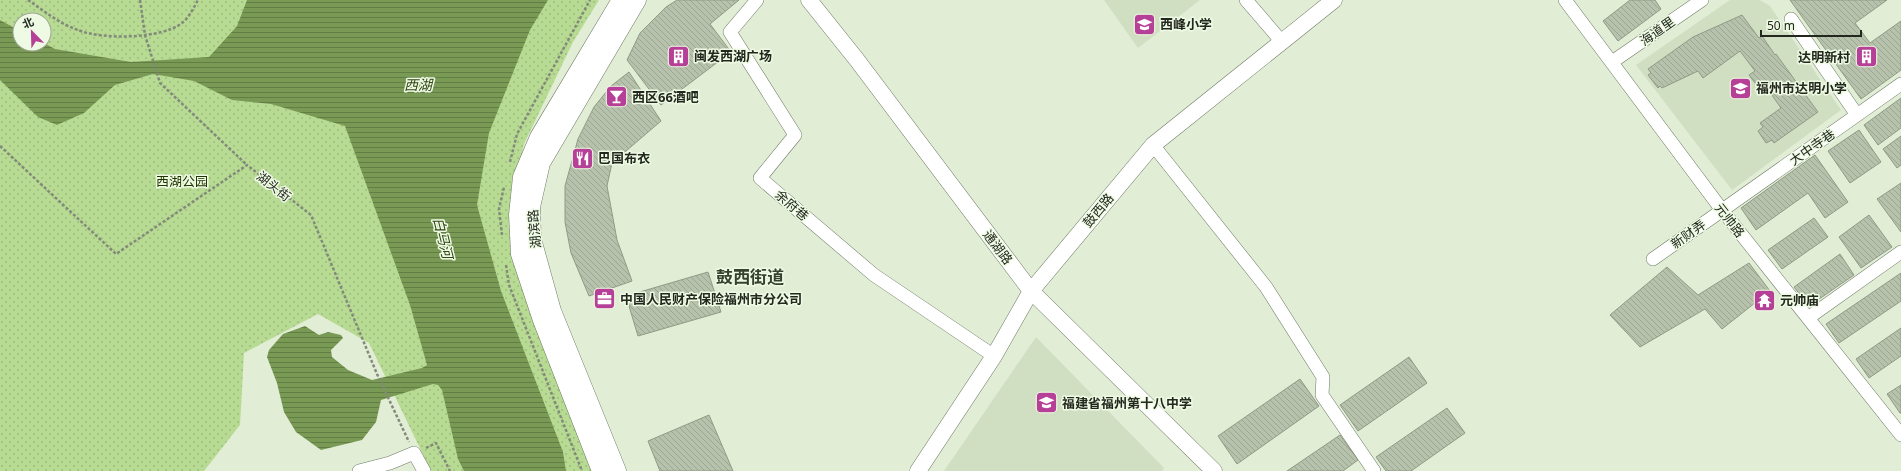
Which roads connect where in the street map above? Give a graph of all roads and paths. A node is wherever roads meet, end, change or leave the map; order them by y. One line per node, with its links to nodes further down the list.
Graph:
1 (28, 0): 13 (path)
2 (140, 0): 13 (path)
3 (198, 0): 13 (path)
4 (621, 0): 32 (main road, 湖滨路)
5 (637, 0): 33 (main road, 湖滨路)
6 (809, 0): 24 (street, 通湖路)
7 (1246, 0): 14 (street)
8 (1334, 0): 14 (street, 鼓西路)
9 (1565, 0): 15 (street, 元帅路)
10 (1702, 0): 15 (street, 海道里)
11 (755, 3): 26 (street, 余府巷)
12 (1791, 19): 17 (street)
13 (145, 35): 20 (path)
14 (1282, 42): 18 (street, 鼓西路)
15 (1612, 62): 21 (street, 元帅路)
16 (1901, 84): 17 (street, 大中寺巷)
17 (1857, 115): 21 (street, 大中寺巷)
18 (1153, 145): 24 (street, 鼓西路); 36 (street)
19 (0, 146): 20 (path, 湖头街)
20 (247, 166): 28 (path, 湖头街)
21 (1722, 210): 23 (street, 新财弄); 25 (street, 元帅路)
22 (1901, 252): 25 (street)
23 (1653, 259)
24 (1031, 291): 26 (street, 鼓西路); 35 (street, 通湖路)
25 (1808, 318): 27 (street, 元帅路)
26 (994, 356): 34 (street, 鼓西路)
27 (1899, 428)
28 (414, 453): 29 (street); 30 (street); 31 (path)
29 (359, 471)
30 (424, 471)
31 (450, 471)
32 (601, 471)
33 (617, 471)
34 (918, 471)
35 (1214, 471)
36 (1374, 471)

